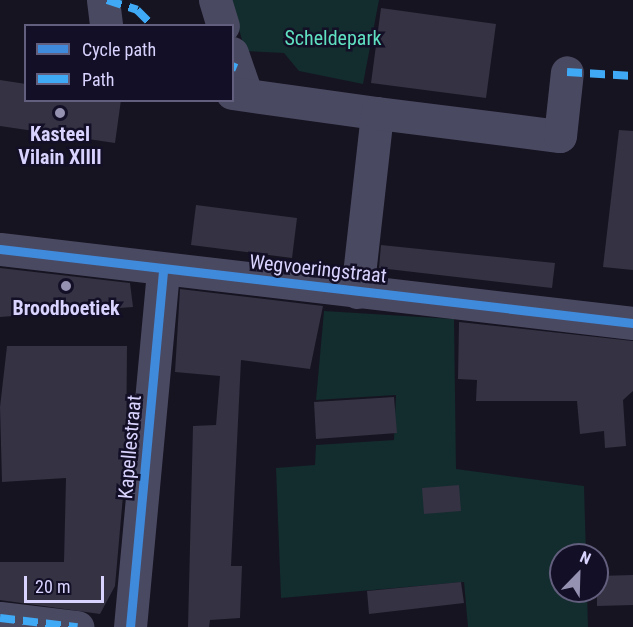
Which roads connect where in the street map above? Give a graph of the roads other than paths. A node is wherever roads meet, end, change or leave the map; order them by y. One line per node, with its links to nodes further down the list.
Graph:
1 (103, 0): 3 (street)
2 (215, 0): 4 (street)
3 (106, 24)
4 (223, 24)
5 (234, 64): 7 (street)
6 (567, 72): 8 (street)
7 (239, 93): 8 (street)
8 (377, 113): 11 (street)
9 (0, 249): 10 (street, Wegvoeringstraat)
10 (163, 270): 11 (street, Wegvoeringstraat); 15 (street, Kapellestraat)
11 (357, 292): 12 (street, Wegvoeringstraat)
12 (633, 323)
13 (0, 618): 14 (street)
14 (77, 627)
15 (130, 627)

